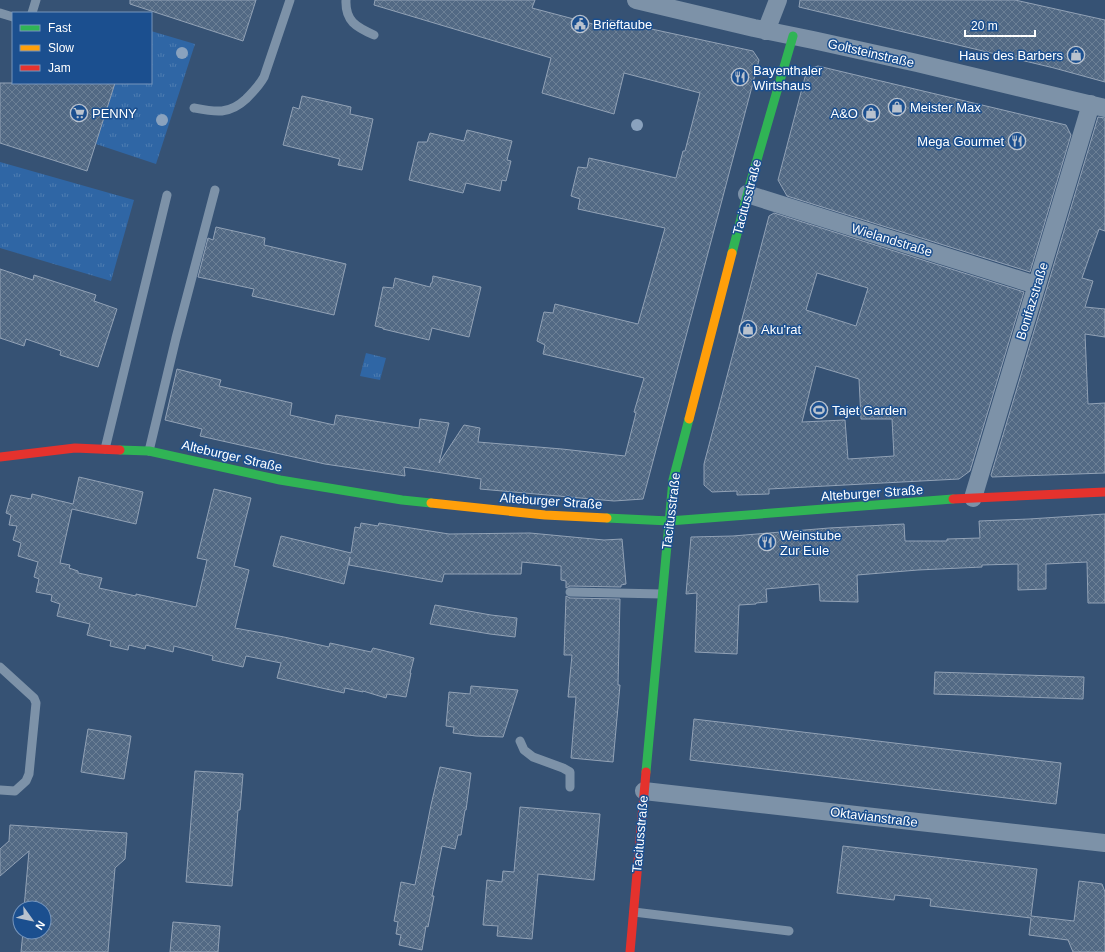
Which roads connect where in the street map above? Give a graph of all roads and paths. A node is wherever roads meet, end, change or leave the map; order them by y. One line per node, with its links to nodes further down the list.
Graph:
1 (36, 0): 6 (lane)
2 (290, 0): 13 (lane)
3 (346, 0): 10 (lane)
4 (636, 0): 9 (street, Goltsteinstraße)
5 (778, 0): 9 (street)
6 (32, 12)
7 (0, 13): 8 (lane)
8 (12, 17)
9 (766, 31): 11 (street, Goltsteinstraße)
10 (374, 35)
11 (793, 36): 12 (street, Goltsteinstraße); 15 (street, Tacitusstraße)
12 (1098, 106): 17 (street, Bonifazstraße)
13 (194, 108)
14 (215, 190): 19 (lane)
15 (748, 194): 17 (street, Wielandstraße); 23 (street, Tacitusstraße)
16 (167, 195): 18 (lane)
17 (1036, 285): 22 (street, Bonifazstraße)
18 (105, 449): 19 (street, Alteburger Straße); 20 (street, Alteburger Straße)
19 (149, 451): 23 (street, Alteburger Straße)
20 (0, 458)
21 (1105, 492): 22 (street, Alteburger Straße)
22 (973, 498): 23 (street, Alteburger Straße)
23 (669, 521): 25 (street, Tacitusstraße)
24 (570, 592): 25 (lane)
25 (662, 594): 30 (street, Tacitusstraße)
26 (0, 667): 29 (lane)
27 (520, 741): 28 (lane)
28 (570, 787)
29 (0, 790)
30 (644, 791): 31 (street, Oktavianstraße); 32 (street, Tacitusstraße)
31 (1105, 843)
32 (634, 912): 33 (lane); 34 (street, Tacitusstraße)
33 (789, 931)
34 (630, 952)

